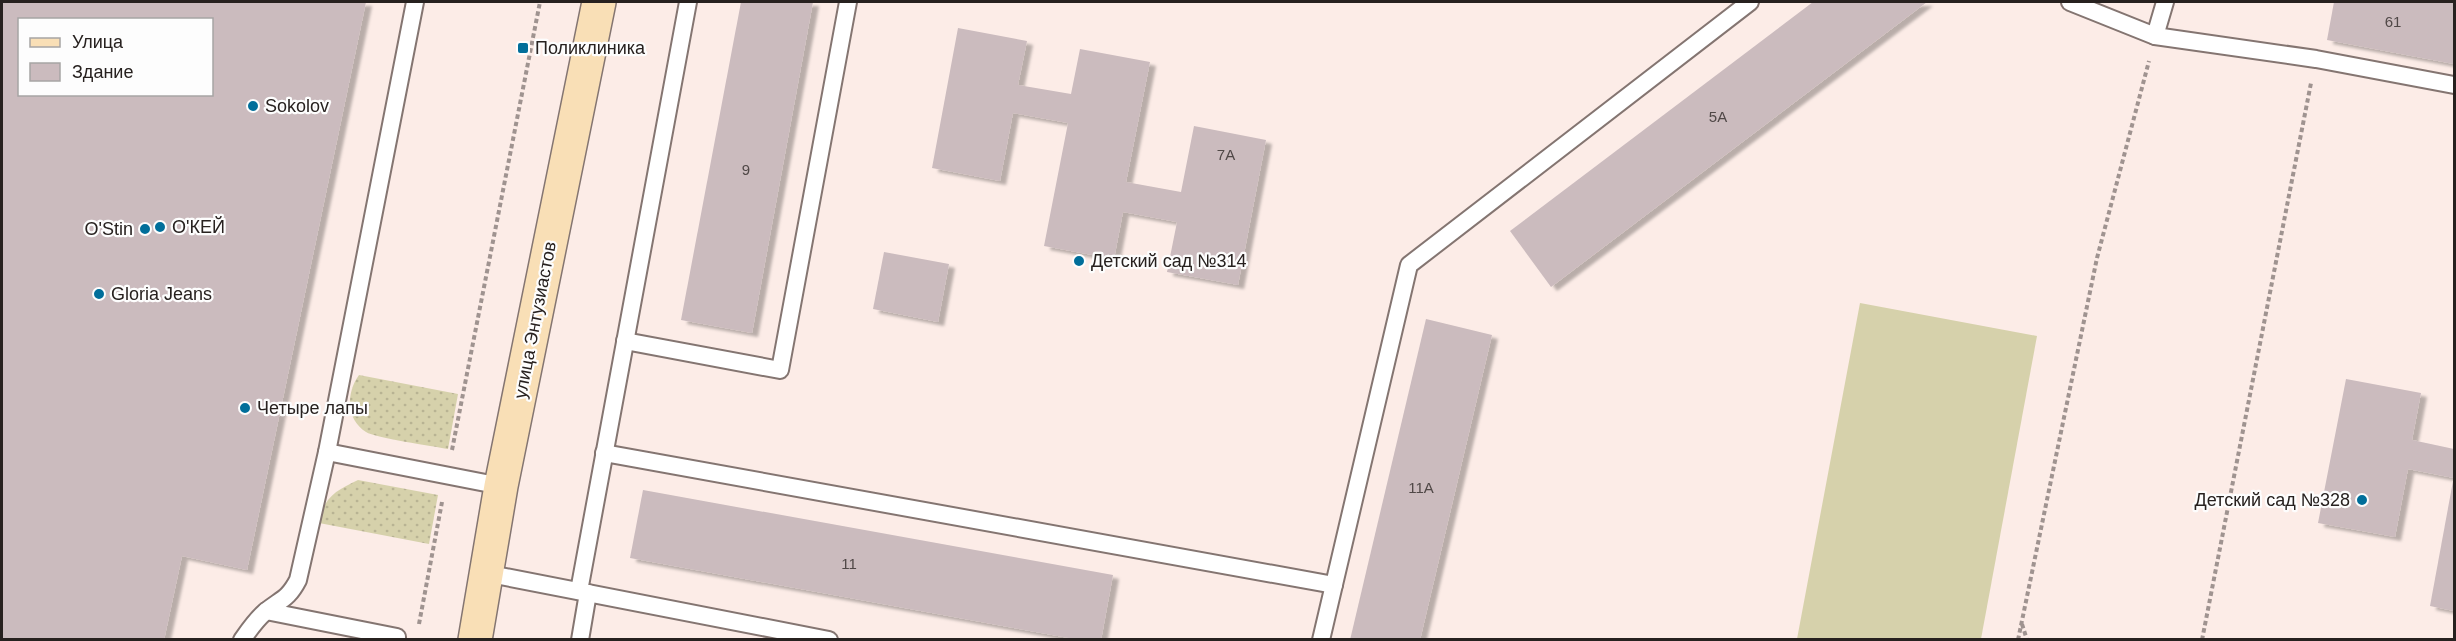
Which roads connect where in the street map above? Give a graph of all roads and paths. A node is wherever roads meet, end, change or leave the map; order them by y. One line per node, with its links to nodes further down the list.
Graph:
1 (415, 2): 13 (lane)
2 (540, 2): 15 (path)
3 (599, 2): 16 (main road, улица Энтузиастов)
4 (688, 2): 12 (lane)
5 (848, 2): 12 (lane)
6 (1750, 2): 18 (lane)
7 (2070, 2): 9 (lane)
8 (2165, 2): 9 (lane)
9 (2155, 36): 10 (lane); 21 (path)
10 (2316, 59): 11 (lane); 31 (path)
11 (2454, 85)
12 (625, 341): 14 (lane)
13 (327, 452): 15 (lane); 20 (lane)
14 (604, 453): 18 (lane); 19 (lane)
15 (447, 476): 16 (lane); 22 (path)
16 (501, 486): 17 (main road, улица Энтузиастов)
17 (485, 573): 19 (lane); 25 (main road, улица Энтузиастов)
18 (1334, 585): 28 (lane)
19 (584, 592): 26 (lane); 27 (lane)
20 (266, 611): 23 (lane); 24 (lane)
21 (2021, 624): 29 (path); 30 (path)
22 (418, 628)
23 (398, 637)
24 (242, 639)
25 (475, 639)
26 (580, 639)
27 (830, 639)
28 (1321, 639)
29 (2018, 639)
30 (2027, 639)
31 (2202, 639)

